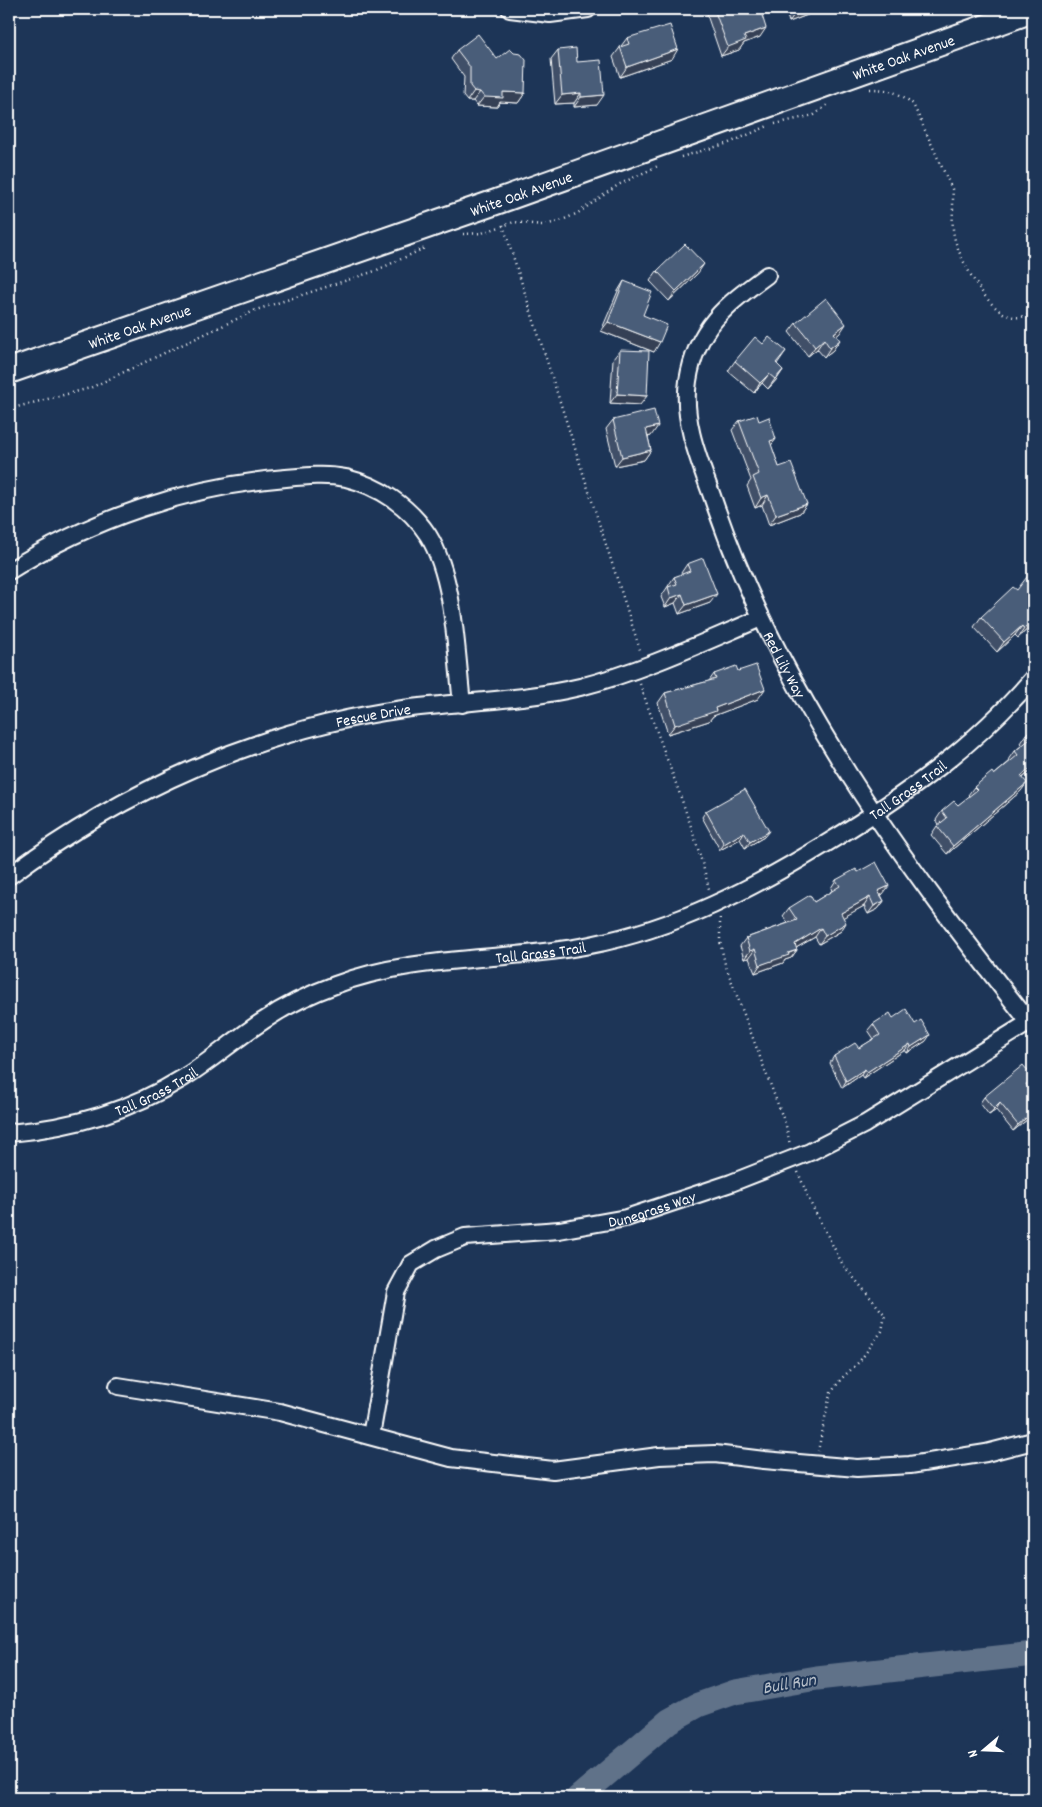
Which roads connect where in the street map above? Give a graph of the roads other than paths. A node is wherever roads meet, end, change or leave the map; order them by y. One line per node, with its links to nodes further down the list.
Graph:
1 (510, 9): 2 (street)
2 (588, 9)
3 (1033, 10): 5 (street, White Oak Avenue)
4 (767, 275): 7 (street, Red Lily Way)
5 (9, 371)
6 (9, 571): 9 (street)
7 (761, 618): 9 (street, Fescue Drive); 10 (street, Red Lily Way)
8 (1033, 678): 10 (street, Tall Grass Trail)
9 (462, 704): 11 (street, Fescue Drive)
10 (875, 813): 12 (street, Red Lily Way); 13 (street, Tall Grass Trail)
11 (9, 876)
12 (1032, 1023): 15 (street, Dunegrass Way)
13 (9, 1133)
14 (118, 1386): 15 (street)
15 (370, 1436): 16 (street)
16 (1033, 1441)

